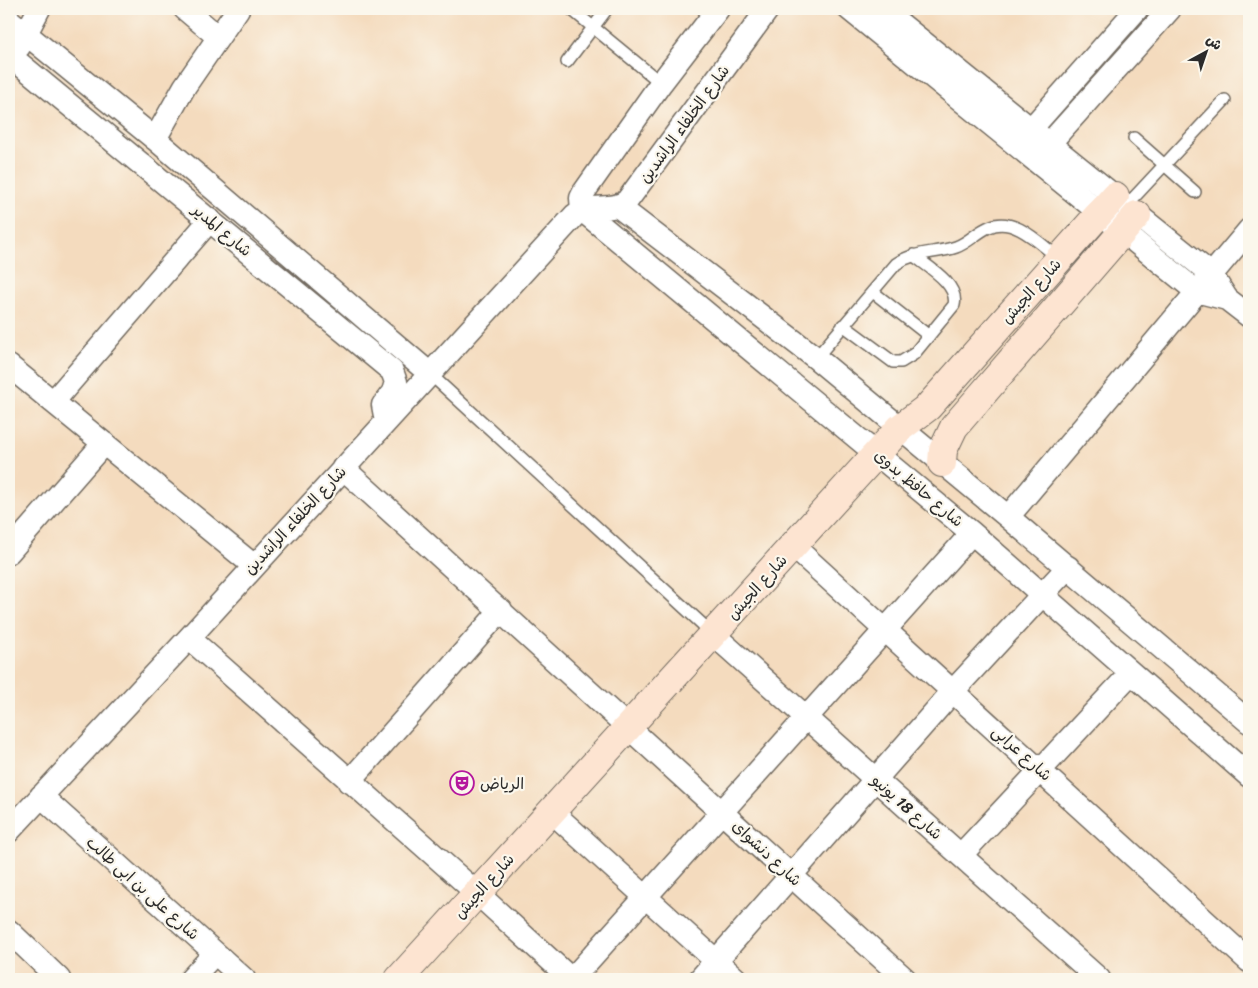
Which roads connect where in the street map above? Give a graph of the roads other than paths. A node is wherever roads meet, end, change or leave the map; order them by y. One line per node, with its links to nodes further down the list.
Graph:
1 (39, 9): 12 (street)
2 (185, 9): 14 (street)
3 (238, 9): 14 (street)
4 (572, 9): 13 (lane)
5 (607, 9): 13 (lane)
6 (718, 9): 17 (street, شارع الخلفاء الراشدين)
7 (768, 9): 27 (street, شارع الخلفاء الراشدين)
8 (849, 9): 23 (street)
9 (882, 9): 19 (street)
10 (1170, 9): 22 (street)
11 (1129, 12): 19 (street)
12 (17, 27): 15 (street); 21 (street, شارع المدير)
13 (593, 27): 16 (lane); 17 (lane)
14 (217, 36): 21 (street)
15 (10, 61): 30 (street, شارع المدير)
16 (567, 62)
17 (661, 83): 28 (street, شارع الخلفاء الراشدين)
18 (1225, 100): 25 (lane)
19 (1031, 128): 22 (street); 23 (street)
20 (1134, 138): 25 (lane)
21 (155, 139): 43 (street, شارع المدير)
22 (1049, 143): 24 (street); 29 (street)
23 (1016, 145): 24 (street)
24 (1034, 160): 29 (street)
25 (1164, 165): 26 (lane); 29 (lane)
26 (1195, 192)
27 (619, 207): 28 (street); 41 (street, شارع حافظ بدوى)
28 (582, 210): 43 (street, شارع الخلفاء الراشدين); 48 (street, شارع حافظ بدوى)
29 (1120, 213): 33 (street, شارع الجيش); 34 (street); 35 (street); 49 (street, شارع الجيش)
30 (210, 220): 44 (street); 45 (street, شارع المدير)
31 (1249, 230): 34 (street)
32 (913, 255): 33 (lane); 36 (lane); 40 (lane)
33 (1060, 259): 46 (street, شارع الجيش)
34 (1211, 274): 35 (street); 37 (street)
35 (1196, 291): 37 (street); 51 (street)
36 (873, 292): 39 (lane); 40 (lane)
37 (1228, 299): 38 (street)
38 (1249, 316)
39 (843, 325): 40 (lane); 41 (lane)
40 (928, 336)
41 (816, 358): 46 (street, شارع حافظ بدوى)
42 (9, 366): 44 (street)
43 (429, 374): 45 (street, شارع الخلفاء الراشدين); 60 (lane)
44 (53, 402): 47 (street)
45 (388, 419): 50 (street, شارع الخلفاء الراشدين)
46 (900, 428): 48 (street, شارع الجيش); 49 (street, شارع حافظ بدوى)
47 (104, 443): 54 (street); 55 (street)
48 (878, 453): 52 (street, شارع حافظ بدوى); 53 (street, شارع الجيش)
49 (942, 463): 51 (street, شارع حافظ بدوى)
50 (343, 468): 55 (street, شارع الخلفاء الراشدين); 58 (street, شارع دنشواى)
51 (1008, 517): 56 (street, شارع حافظ بدوى)
52 (972, 533): 57 (street, شارع حافظ بدوى); 59 (street)
53 (794, 547): 59 (street, شارع عرابى); 60 (street, شارع الجيش)
54 (9, 552)
55 (253, 565): 61 (street, شارع الخلفاء الراشدين)
56 (1068, 567): 57 (street); 65 (street, شارع حافظ بدوى)
57 (1042, 595): 62 (street, شارع حافظ بدوى); 63 (street)
58 (500, 610): 66 (street, شارع دنشواى); 70 (street)
59 (885, 630): 63 (street, شارع عرابى); 64 (street)
60 (714, 635): 64 (street, شارع 18 يونيو); 66 (street, شارع الجيش)
61 (189, 638): 70 (street); 71 (street, شارع الخلفاء الراشدين)
62 (1132, 673): 67 (street, شارع حافظ بدوى); 68 (street)
63 (953, 691): 68 (street, شارع عرابى); 69 (street)
64 (807, 718): 69 (street, شارع 18 يونيو); 73 (street)
65 (1249, 722)
66 (629, 727): 72 (street, شارع الجيش); 73 (street, شارع دنشواى)
67 (1245, 765)
68 (1041, 770): 75 (street); 81 (street, شارع عرابى)
69 (875, 779): 75 (street, شارع 18 يونيو); 76 (street)
70 (349, 782): 77 (street)
71 (41, 796): 74 (street, شارع الخلفاء الراشدين); 80 (street, شارع على بن ابى طالب)
72 (552, 812): 77 (street, شارع الجيش); 78 (street)
73 (722, 812): 76 (street, شارع دنشواى); 78 (street)
74 (9, 831)
75 (960, 855): 91 (street, شارع 18 يونيو)
76 (792, 875): 82 (street); 90 (street, شارع دنشواى)
77 (478, 894): 83 (street, شارع الجيش); 87 (street)
78 (646, 897): 82 (street); 87 (street)
79 (9, 931): 84 (street)
80 (215, 953): 85 (street); 86 (street, شارع على بن ابى طالب)
81 (1249, 961)
82 (716, 962): 88 (street); 89 (street)
83 (405, 977)
84 (59, 979)
85 (191, 979)
86 (244, 979)
87 (571, 979)
88 (700, 979)
89 (736, 979)
90 (905, 979)
91 (1099, 979)

